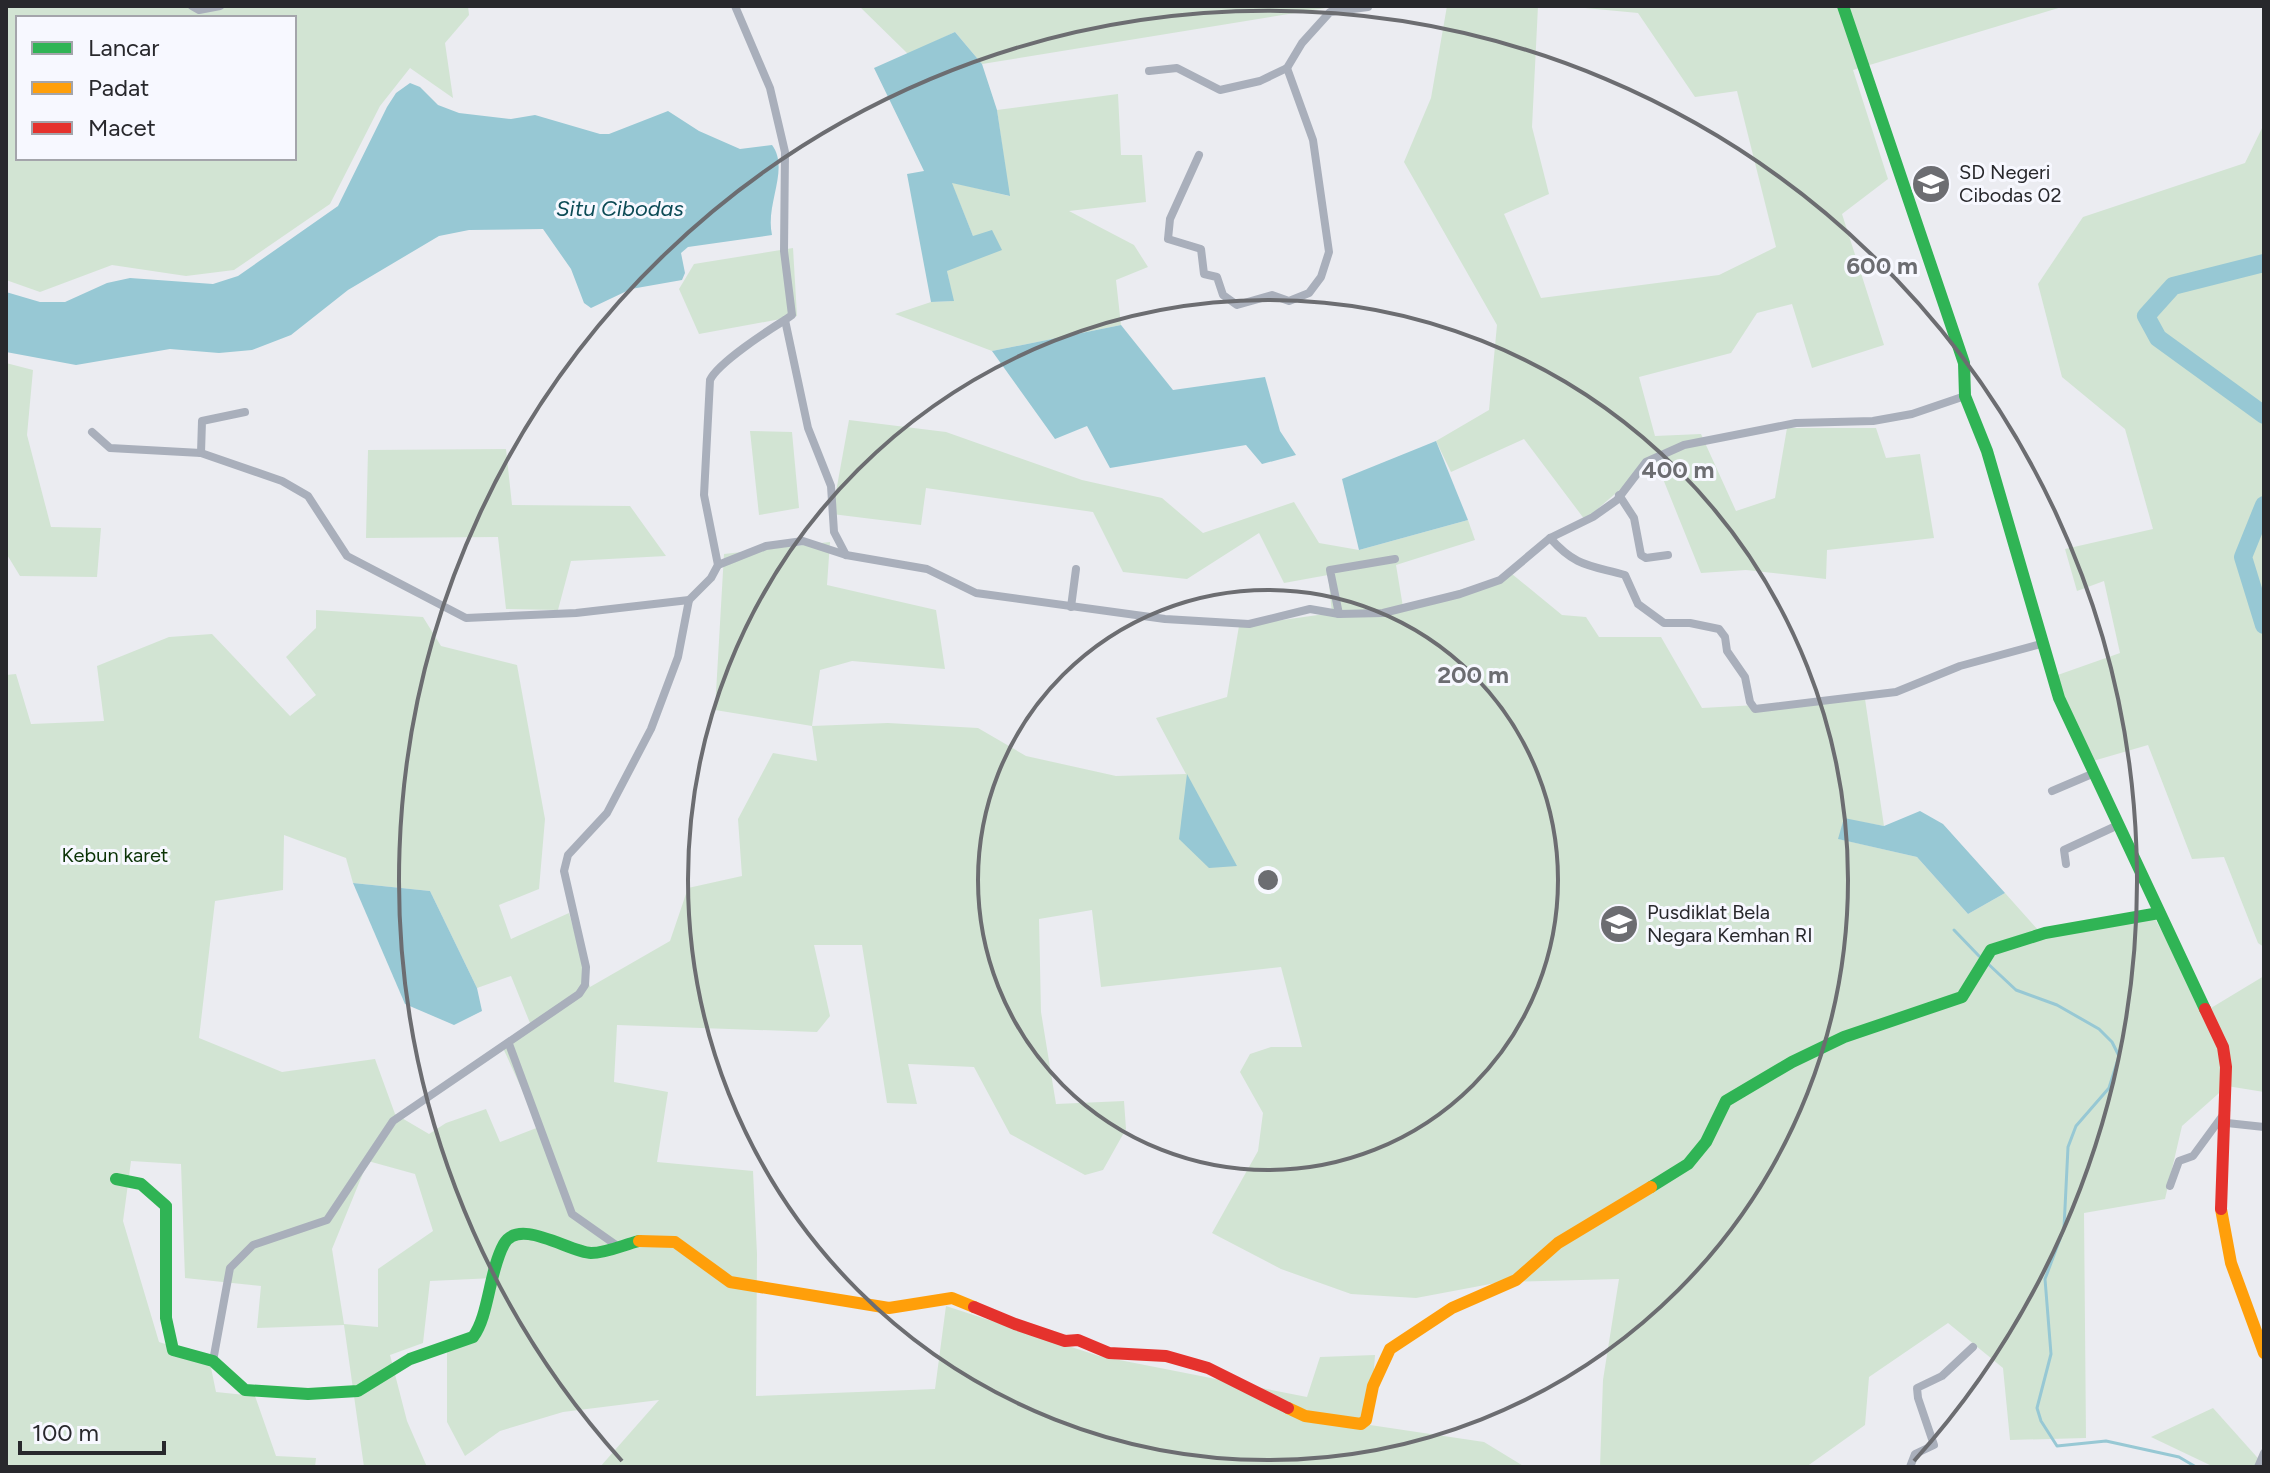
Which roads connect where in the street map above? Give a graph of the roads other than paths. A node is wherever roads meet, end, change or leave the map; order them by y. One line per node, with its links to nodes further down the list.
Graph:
1 (192, 6): 2 (street)
2 (220, 6)
3 (735, 6): 10 (street)
4 (1843, 6): 11 (street)
5 (1368, 7): 6 (street)
6 (1329, 9): 7 (street)
7 (1287, 68): 8 (street); 9 (street)
8 (1149, 71)
9 (1199, 155)
10 (785, 320): 17 (street); 20 (street)
11 (1965, 396): 15 (street); 25 (street)
12 (245, 412): 14 (street)
13 (92, 432): 14 (street)
14 (201, 453): 22 (street)
15 (1619, 495): 16 (street); 18 (street)
16 (1550, 538): 24 (street); 25 (street)
17 (846, 555): 20 (street); 23 (street)
18 (1668, 555)
19 (1395, 559): 24 (street)
20 (718, 565): 22 (street)
21 (1076, 569): 23 (street)
22 (689, 600): 31 (street)
23 (1071, 607): 24 (street)
24 (1339, 614)
25 (2041, 644): 26 (street)
26 (2092, 774): 27 (street); 28 (street)
27 (2052, 791)
28 (2116, 826): 29 (street); 30 (street)
29 (2066, 864)
30 (2159, 913): 32 (street); 36 (street)
31 (509, 1044): 36 (street); 39 (street)
32 (2227, 1117): 33 (street); 35 (street); 38 (street)
33 (2264, 1127)
34 (116, 1179): 39 (street)
35 (2170, 1186)
36 (616, 1245): 39 (street)
37 (1973, 1347): 41 (street)
38 (2264, 1353)
39 (213, 1361)
40 (2264, 1453): 42 (street)
41 (1910, 1467)
42 (2258, 1467)

